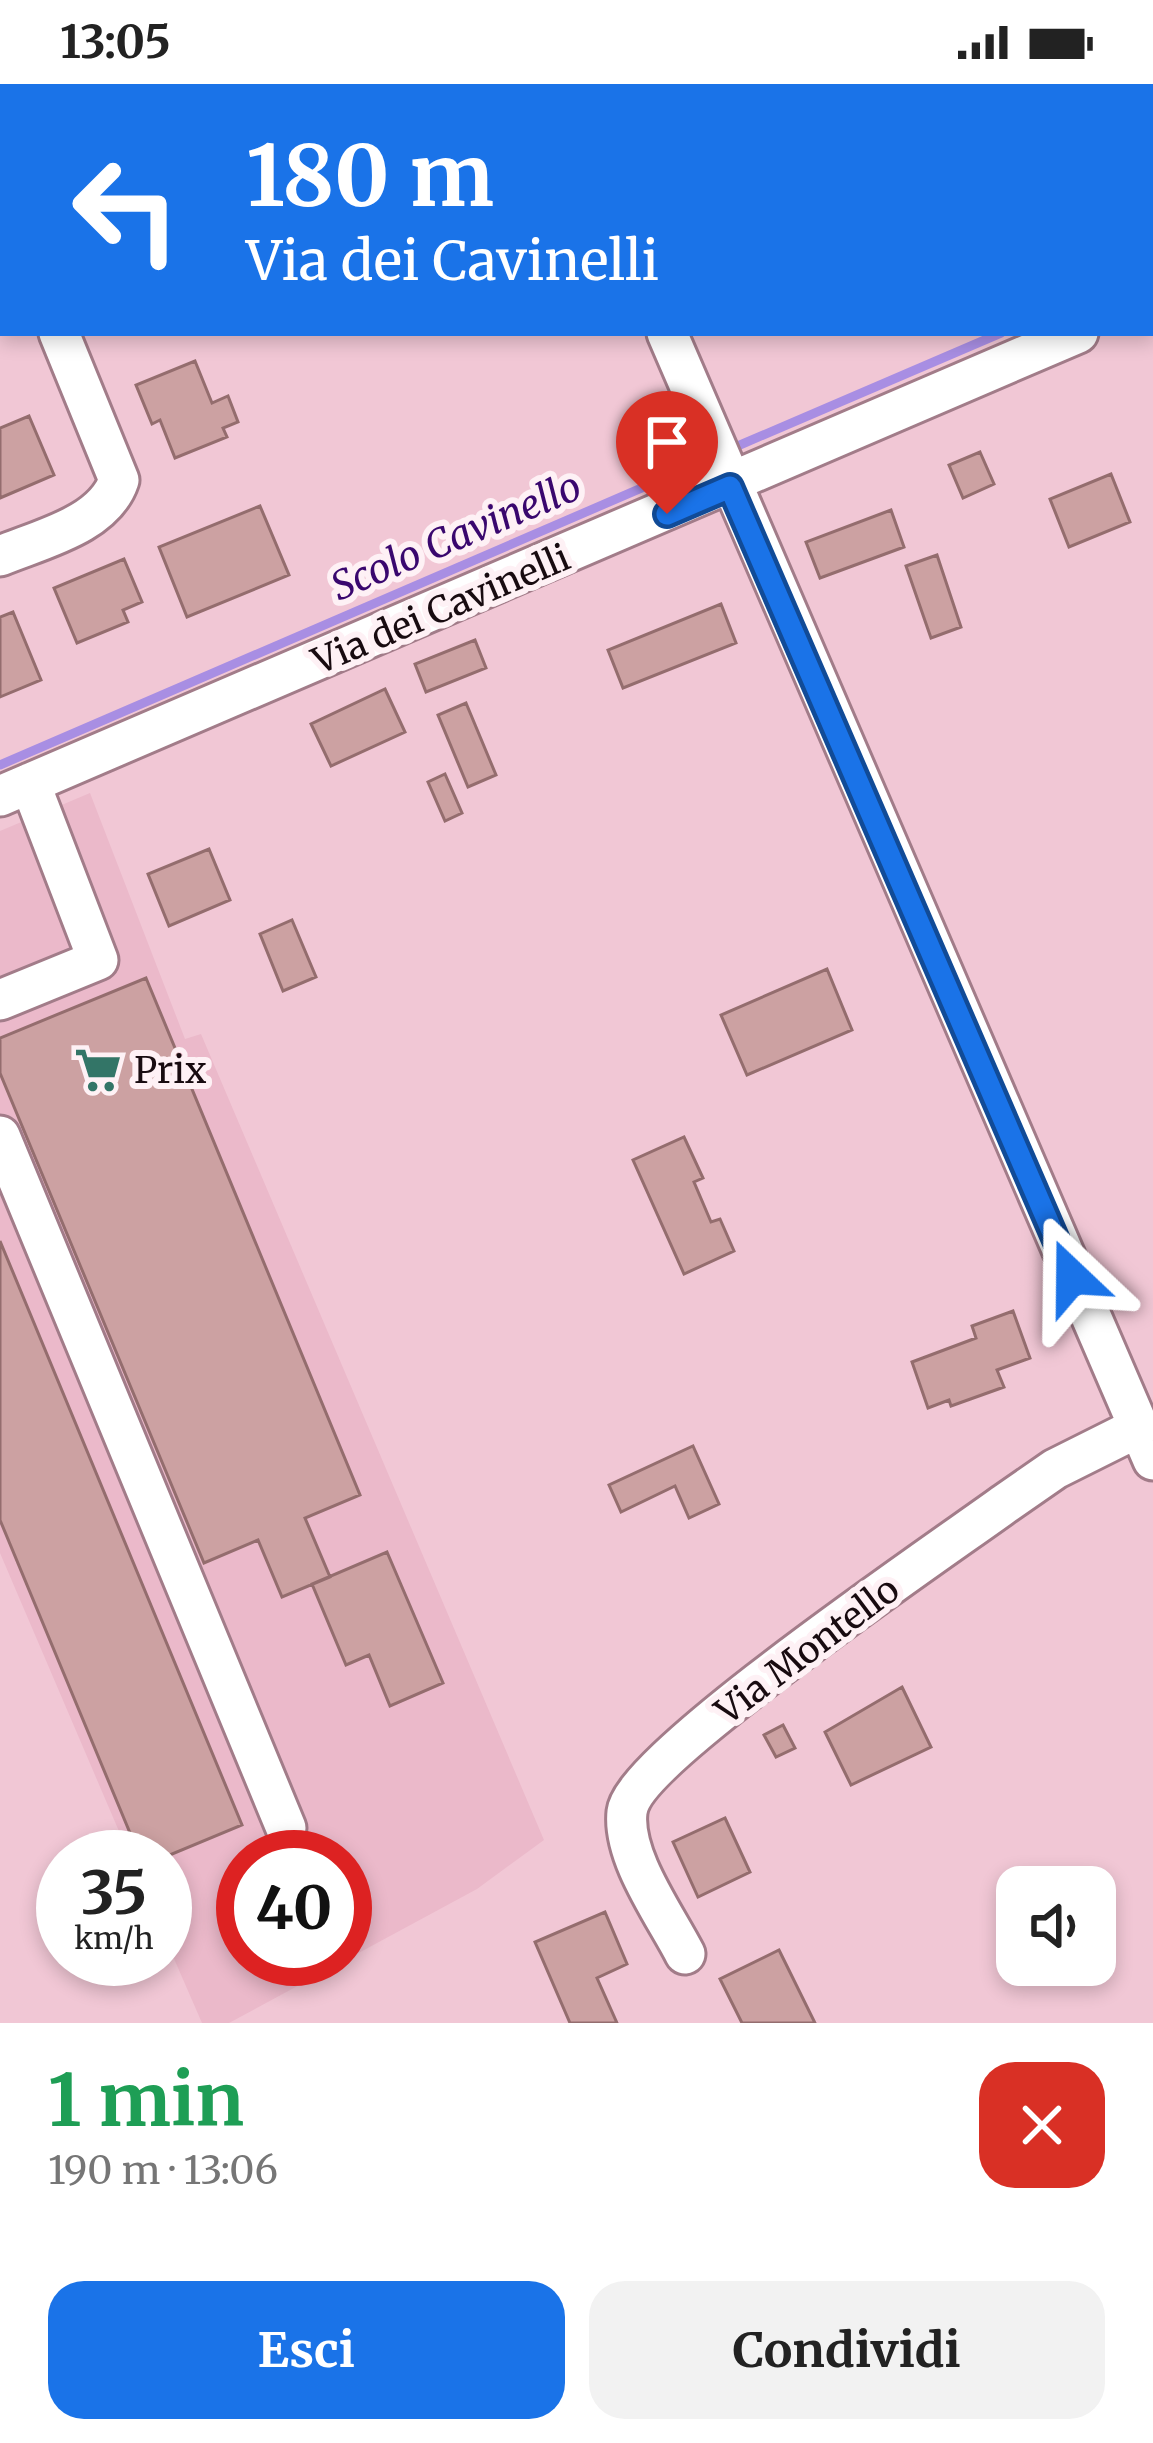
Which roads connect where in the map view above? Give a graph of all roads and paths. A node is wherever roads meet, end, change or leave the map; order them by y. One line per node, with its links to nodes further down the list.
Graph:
1 (60, 336): 5 (street)
2 (669, 336): 4 (street, Via Montello)
3 (1070, 336): 4 (street, Via dei Cavinelli)
4 (720, 463): 6 (street, Via dei Cavinelli); 9 (street, Via Montello)
5 (0, 556)
6 (15, 789): 7 (street)
7 (0, 1000)
8 (0, 1136): 10 (street)
9 (1146, 1444): 11 (street, Via Montello)
10 (286, 1828)
11 (685, 1954)

